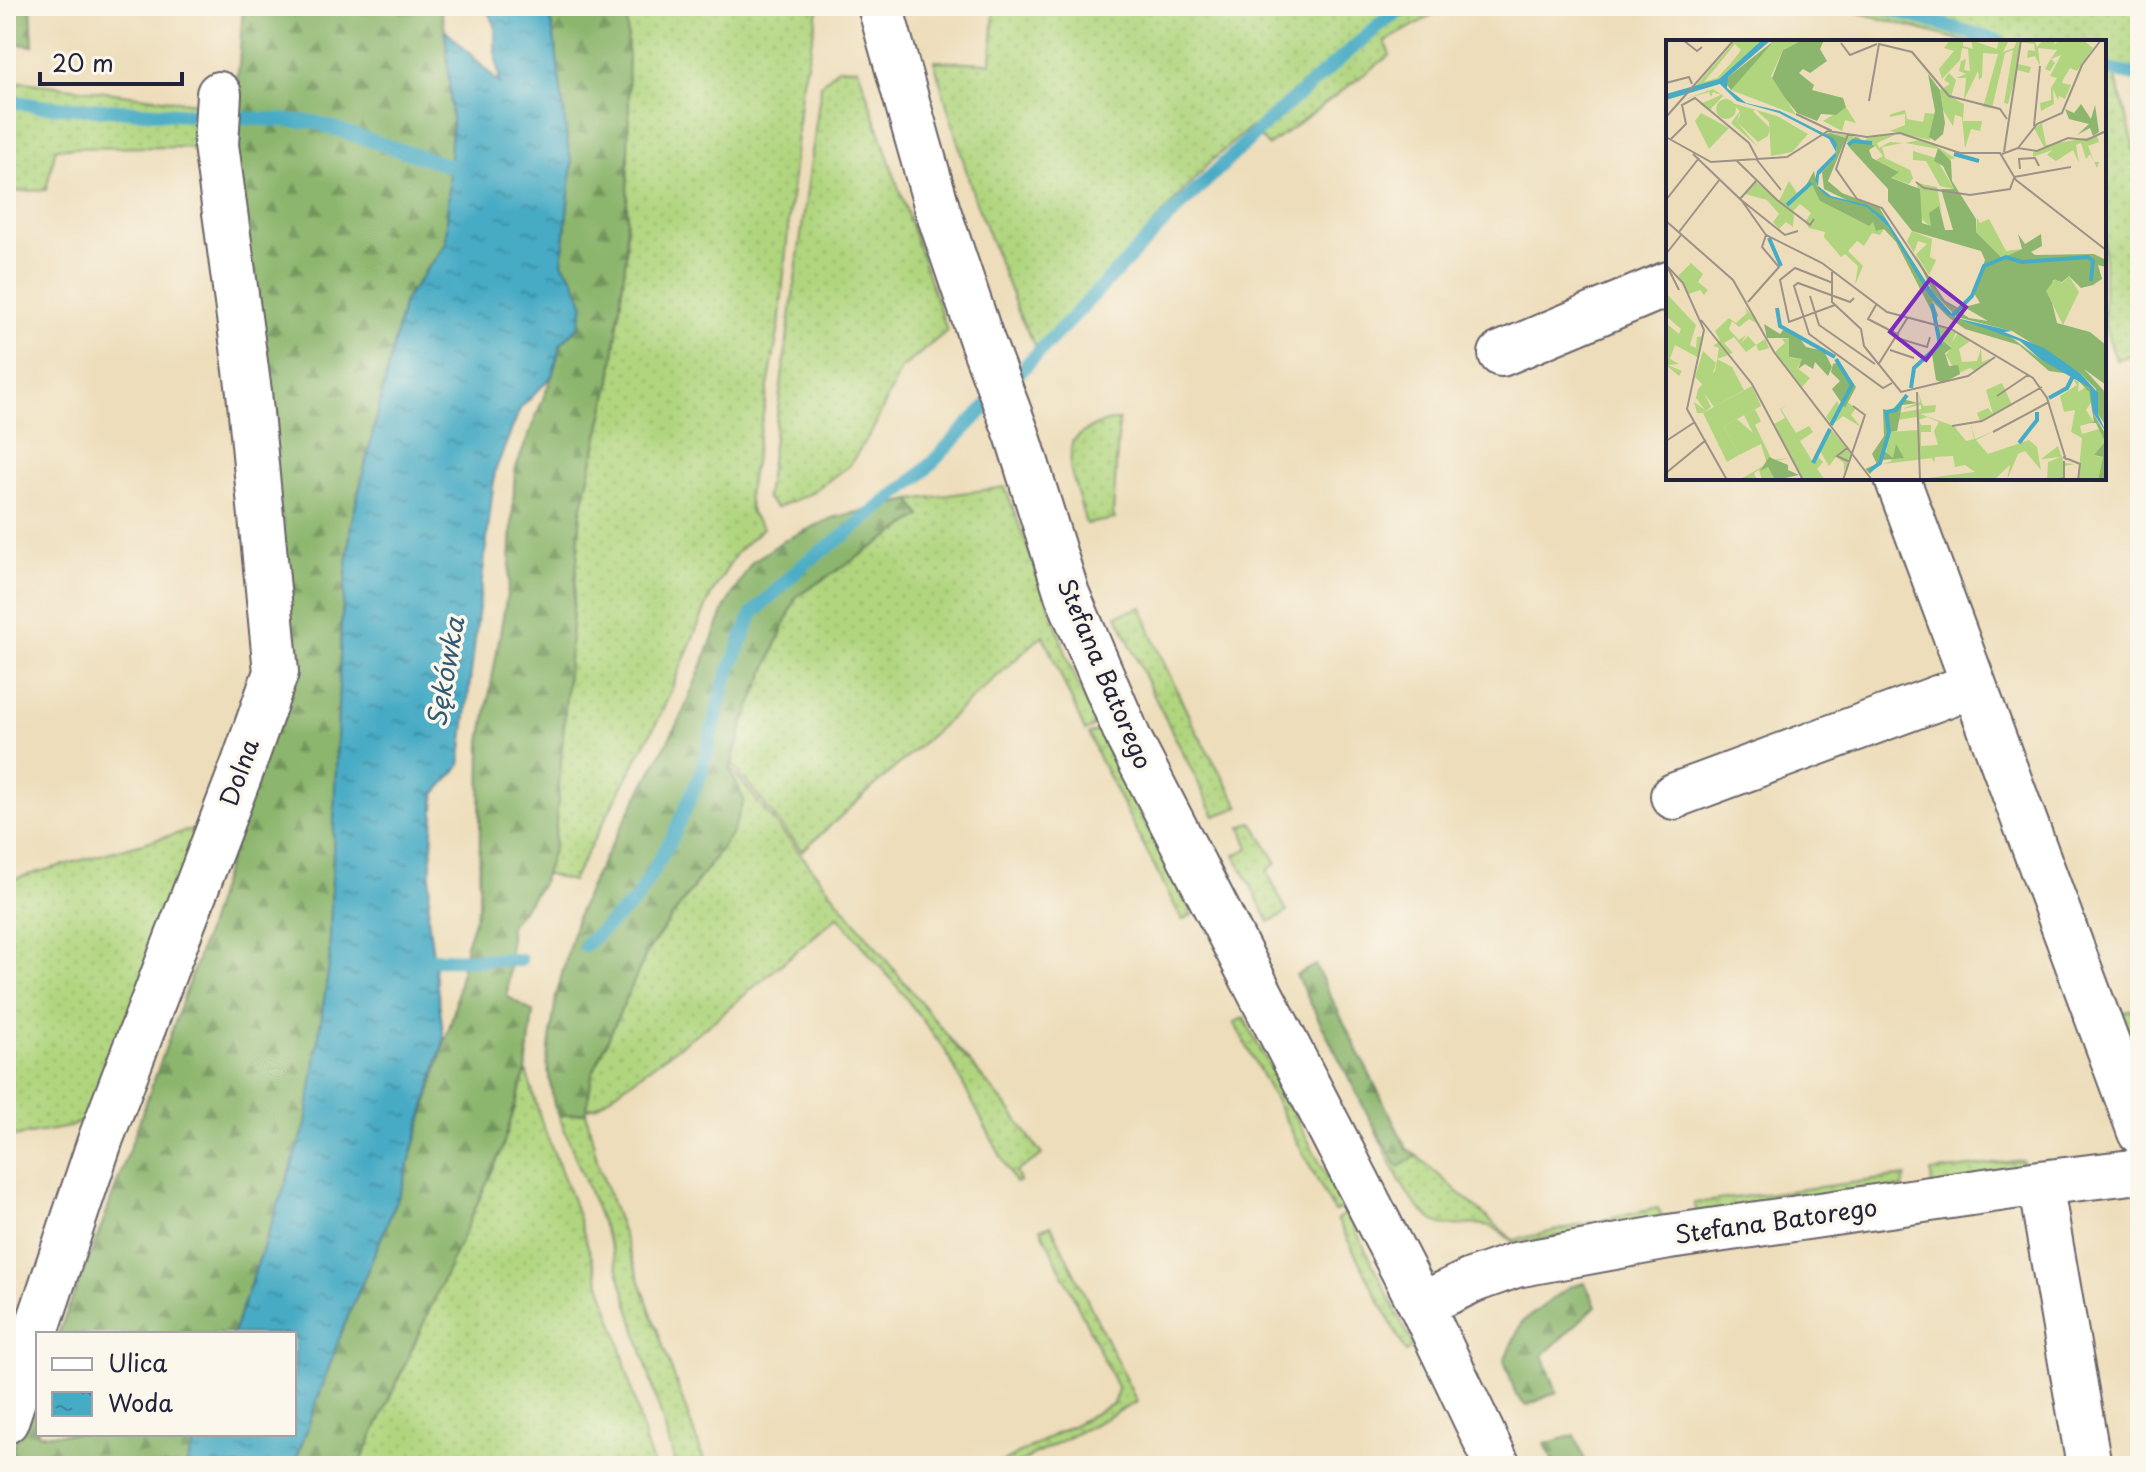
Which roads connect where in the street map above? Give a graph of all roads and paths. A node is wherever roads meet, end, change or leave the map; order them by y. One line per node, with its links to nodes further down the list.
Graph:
1 (880, 6): 11 (street, Stefana Batorego)
2 (219, 94): 12 (street, Dolna)
3 (1666, 285): 4 (street)
4 (1501, 354)
5 (1898, 480): 6 (street)
6 (1973, 685): 7 (street); 8 (street)
7 (1674, 797)
8 (2140, 1132)
9 (2140, 1171): 10 (street, Stefana Batorego)
10 (2040, 1183): 11 (street, Stefana Batorego); 14 (street)
11 (1421, 1305): 13 (street, Stefana Batorego)
12 (6, 1421)
13 (1498, 1466)
14 (2089, 1466)

